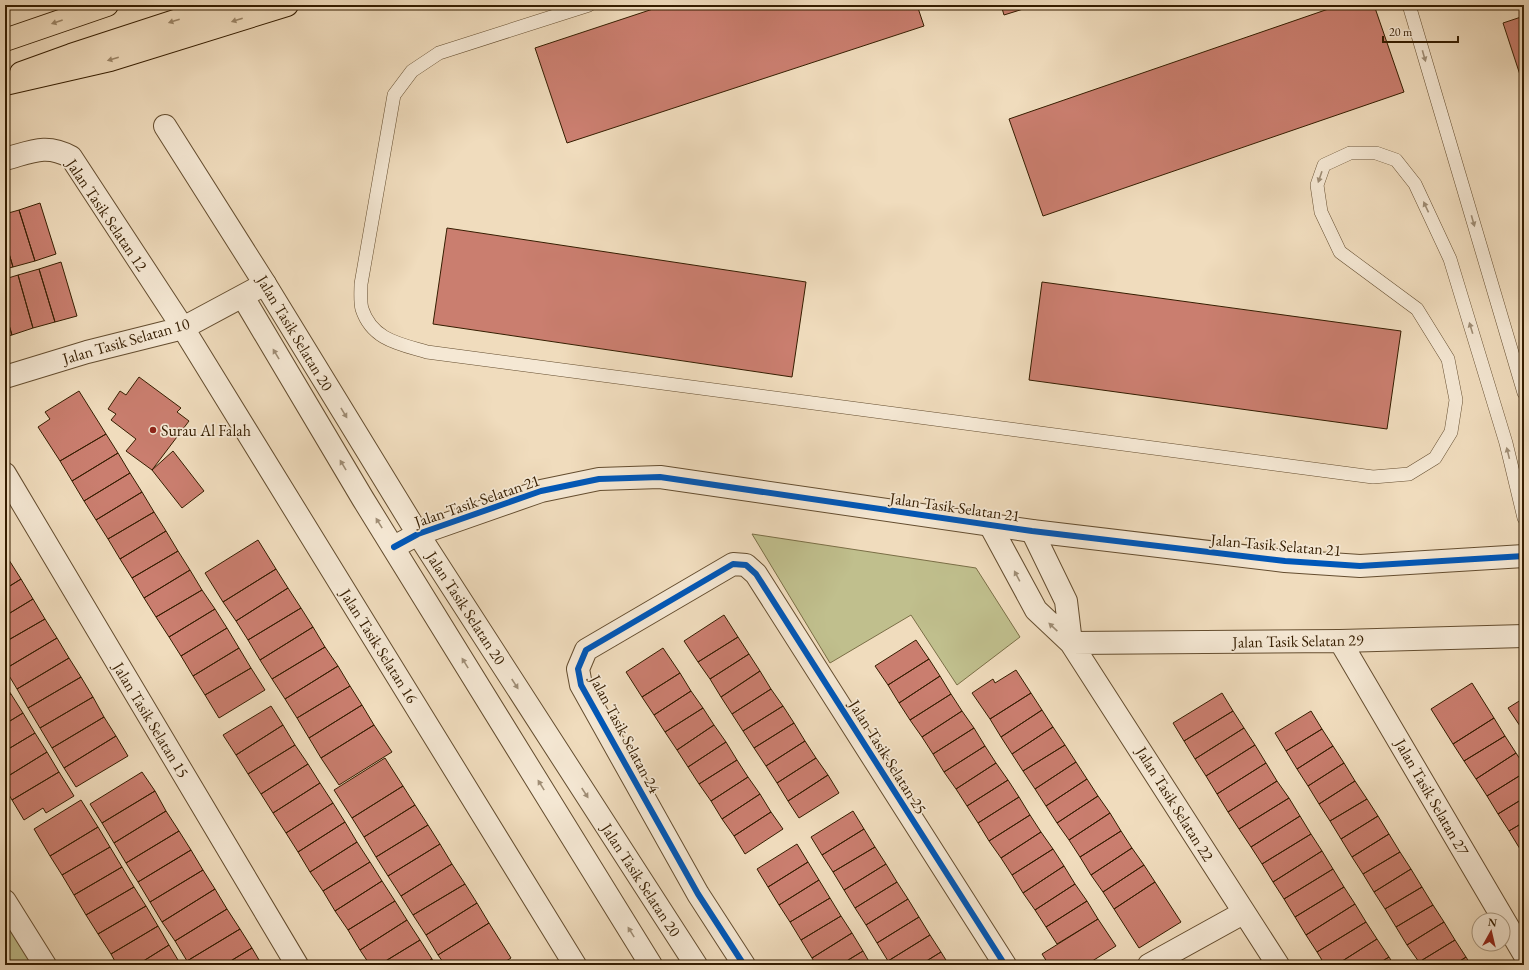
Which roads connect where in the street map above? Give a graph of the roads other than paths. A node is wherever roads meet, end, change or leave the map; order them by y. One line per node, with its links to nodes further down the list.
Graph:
1 (107, 5): 6 (highway, one-way to 6)
2 (224, 5): 7 (highway, one-way to 7)
3 (288, 5): 8 (highway, one-way to 8)
4 (589, 5): 19 (lane, one-way to 4)
5 (1409, 5): 15 (lane, one-way to 15)
6 (5, 40)
7 (5, 79)
8 (5, 84)
9 (165, 126): 11 (street, Jalan Tasik Selatan 20)
10 (5, 159): 13 (street, Jalan Tasik Selatan 12)
11 (265, 284): 12 (street, Jalan Tasik Selatan 10); 17 (street, Jalan Tasik Selatan 20, one-way to 17)
12 (243, 297): 13 (street, Jalan Tasik Selatan 10); 18 (street, Jalan Tasik Selatan 20, one-way to 12)
13 (182, 328): 14 (street, Jalan Tasik Selatan 10); 32 (street, Jalan Tasik Selatan 16)
14 (5, 377)
15 (1524, 393)
16 (5, 474): 34 (street, Jalan Tasik Selatan 15)
17 (388, 486): 18 (street); 22 (street, Jalan Tasik Selatan 20)
18 (363, 499): 23 (street, Jalan Tasik Selatan 20, one-way to 18)
19 (1524, 518)
20 (990, 525): 21 (street, Jalan Tasik Selatan 21); 22 (street, Jalan Tasik Selatan 21); 28 (street, Jalan Tasik Selatan 22, one-way to 20)
21 (1032, 531): 24 (street, Jalan Tasik Selatan 21); 28 (street, Jalan Tasik Selatan 22)
22 (418, 534): 23 (street, Jalan Tasik Selatan 21); 36 (street, Jalan Tasik Selatan 20, one-way to 36)
23 (394, 547): 35 (street, Jalan Tasik Selatan 20, one-way to 23)
24 (1524, 556)
25 (746, 565): 37 (street, Jalan Tasik Selatan 24); 38 (street, Jalan Tasik Selatan 25)
26 (1524, 636): 27 (street, Jalan Tasik Selatan 29)
27 (1340, 641): 28 (street, Jalan Tasik Selatan 29); 31 (street, Jalan Tasik Selatan 27)
28 (1071, 643): 30 (street, Jalan Tasik Selatan 22)
29 (5, 901): 33 (street)
30 (1243, 913): 39 (street); 40 (street, Jalan Tasik Selatan 22)
31 (1524, 954)
32 (572, 964)
33 (45, 965)
34 (298, 965)
35 (651, 965)
36 (696, 965)
37 (744, 965)
38 (1005, 965)
39 (1150, 965)
40 (1278, 965)

